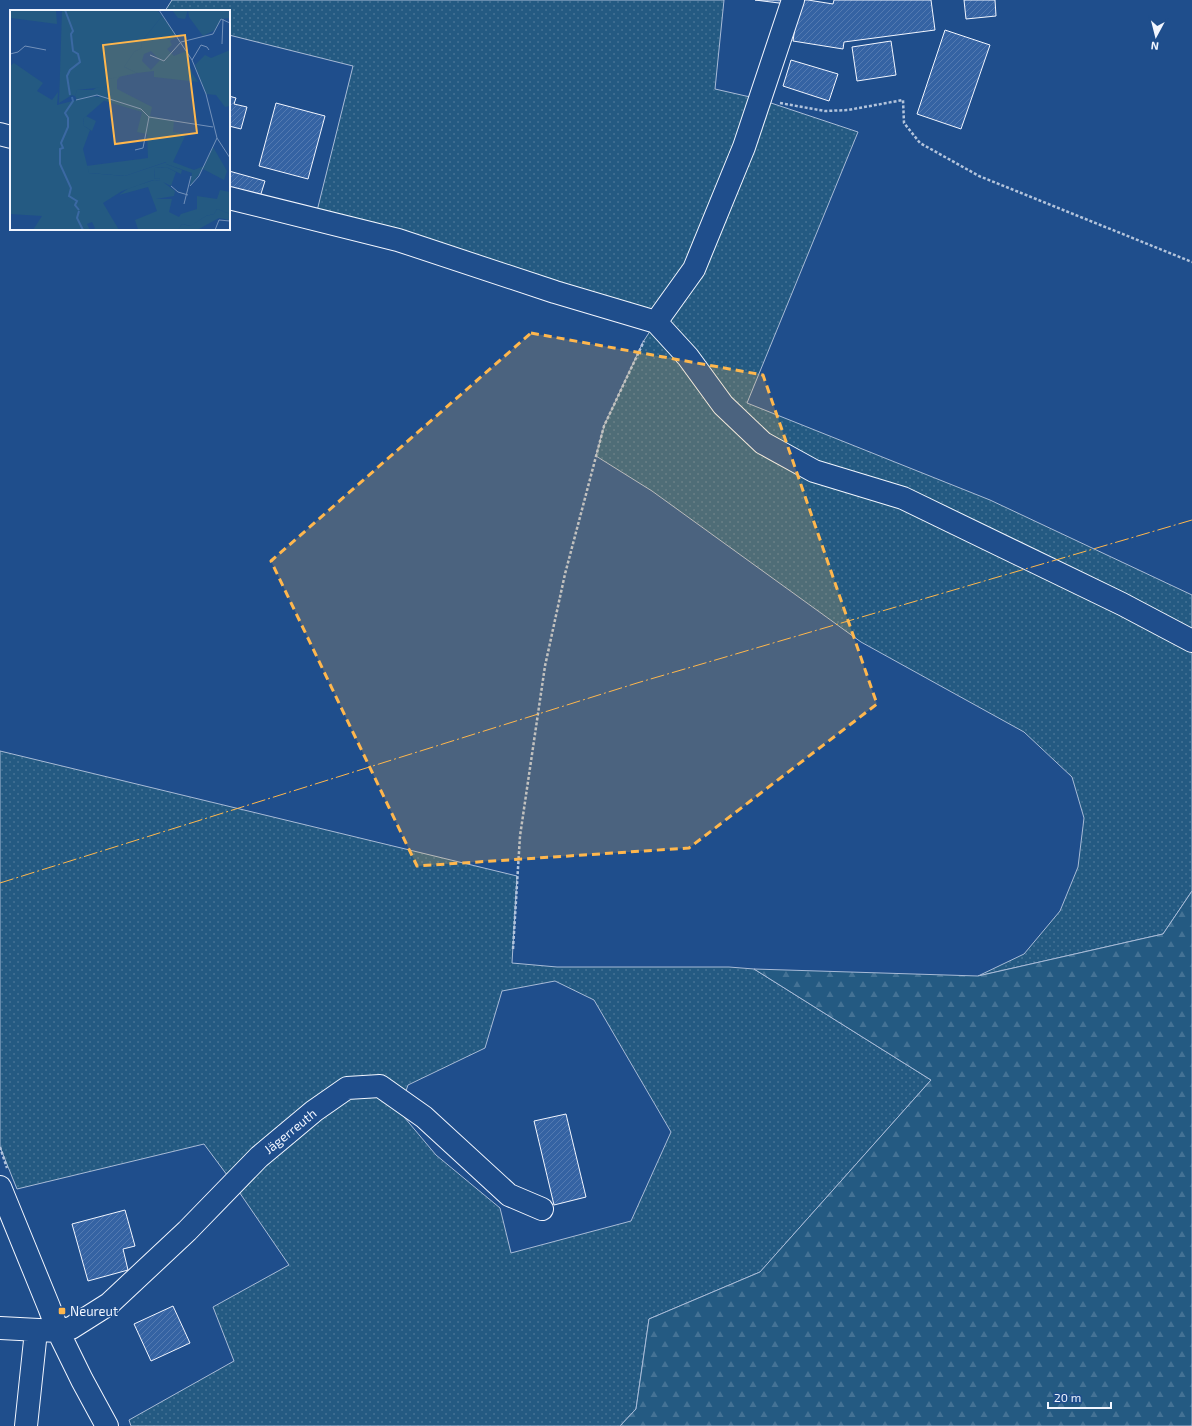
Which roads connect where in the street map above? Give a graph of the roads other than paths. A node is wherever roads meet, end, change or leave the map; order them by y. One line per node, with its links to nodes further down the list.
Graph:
1 (793, 0): 5 (street)
2 (0, 134): 3 (street)
3 (10, 137)
4 (230, 198): 5 (street)
5 (656, 322): 6 (street)
6 (1192, 641)
7 (0, 1187): 11 (street)
8 (542, 1209): 11 (street, Jägerreuth)
9 (0, 1328): 10 (street)
10 (36, 1331): 11 (street); 12 (street)
11 (58, 1331): 13 (street)
12 (26, 1426)
13 (107, 1426)

